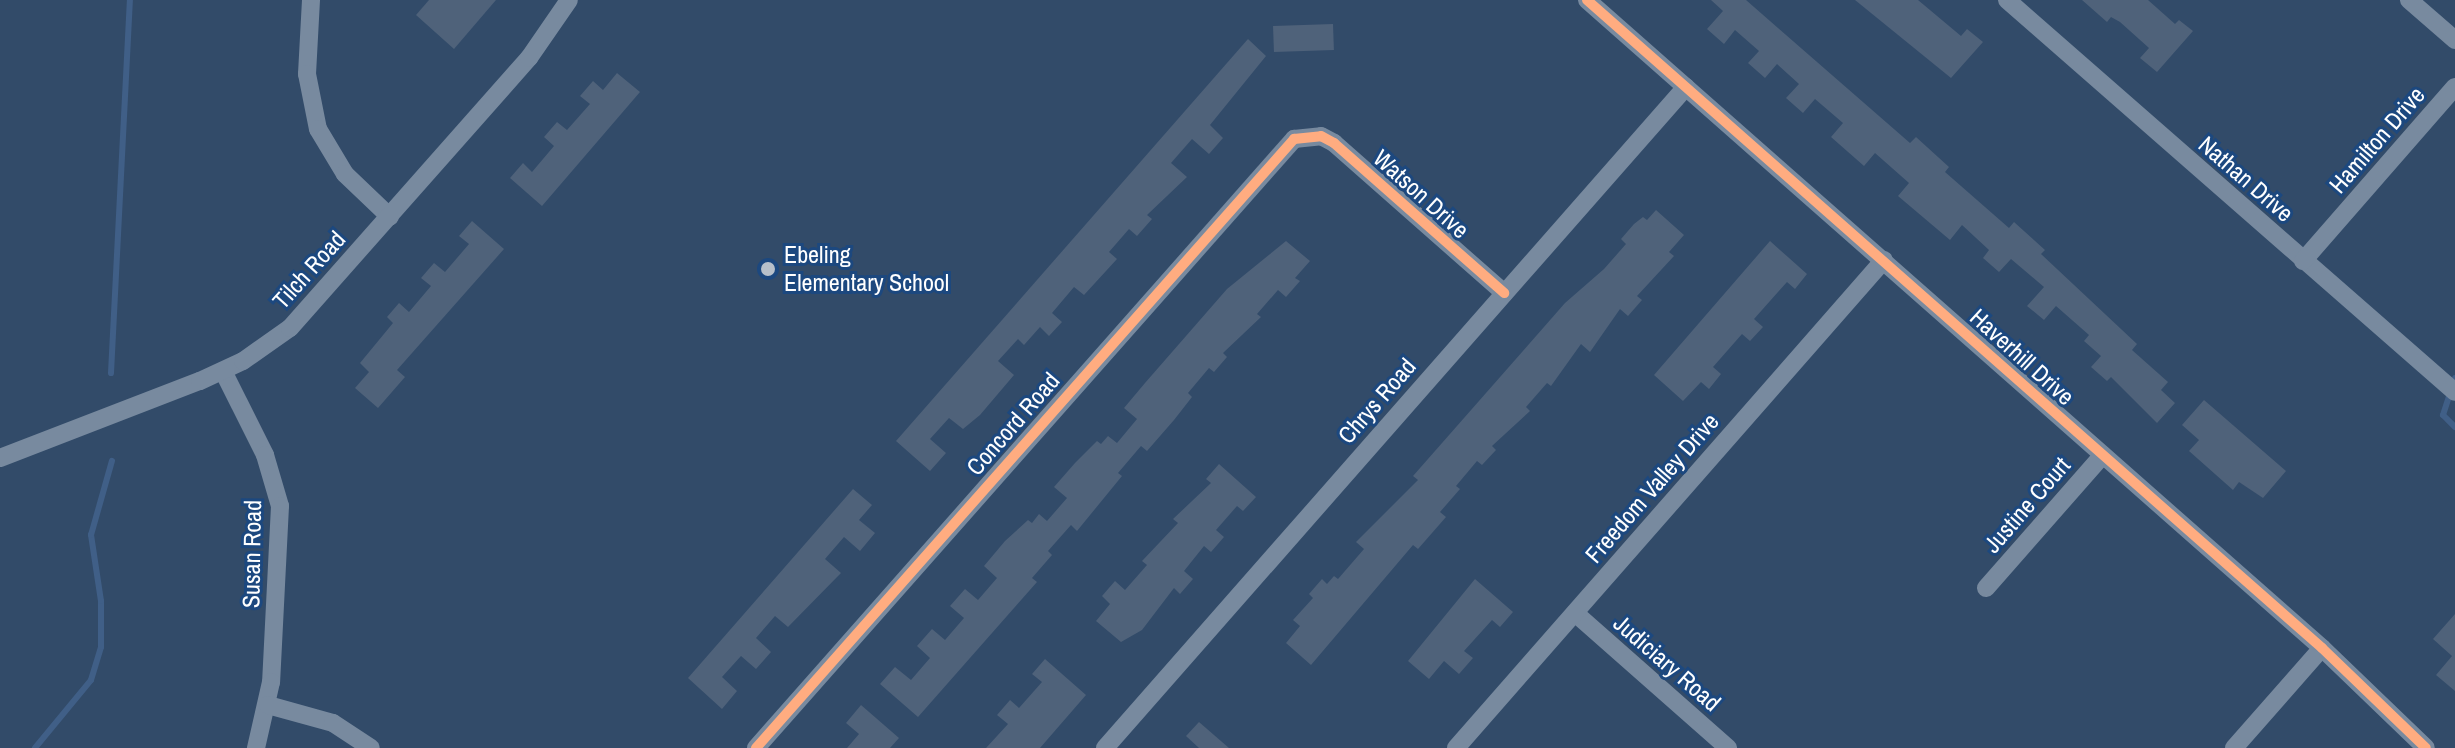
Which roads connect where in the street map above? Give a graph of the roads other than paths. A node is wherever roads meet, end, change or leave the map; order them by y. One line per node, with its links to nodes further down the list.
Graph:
1 (311, 0): 10 (street)
2 (569, 0): 10 (street, Tilch Road)
3 (1587, 0): 7 (street, Haverhill Drive)
4 (2007, 0): 12 (street, Nathan Drive)
5 (2409, 0): 6 (street)
6 (2455, 40)
7 (1686, 87): 11 (street, Haverhill Drive); 13 (street, Chrys Road)
8 (2455, 87): 12 (street, Hamilton Drive)
9 (1307, 135): 13 (street, Watson Drive); 24 (street, Concord Road)
10 (390, 217): 14 (street, Tilch Road)
11 (1884, 260): 16 (street, Haverhill Drive); 19 (street, Freedom Valley Drive)
12 (2303, 261): 15 (street, Nathan Drive)
13 (1504, 293): 25 (street, Chrys Road)
14 (223, 371): 17 (street, Tilch Road); 21 (street, Susan Road)
15 (2455, 392)
16 (2103, 455): 18 (street, Justine Court); 20 (street, Haverhill Drive)
17 (0, 458)
18 (1986, 588)
19 (1575, 613): 26 (street, Freedom Valley Drive); 27 (street, Judiciary Road)
20 (2322, 648): 28 (street); 29 (street, Haverhill Drive)
21 (268, 705): 22 (street, Susan Road); 23 (street)
22 (256, 748)
23 (371, 748)
24 (756, 748)
25 (1105, 748)
26 (1456, 748)
27 (1728, 748)
28 (2234, 748)
29 (2426, 748)

